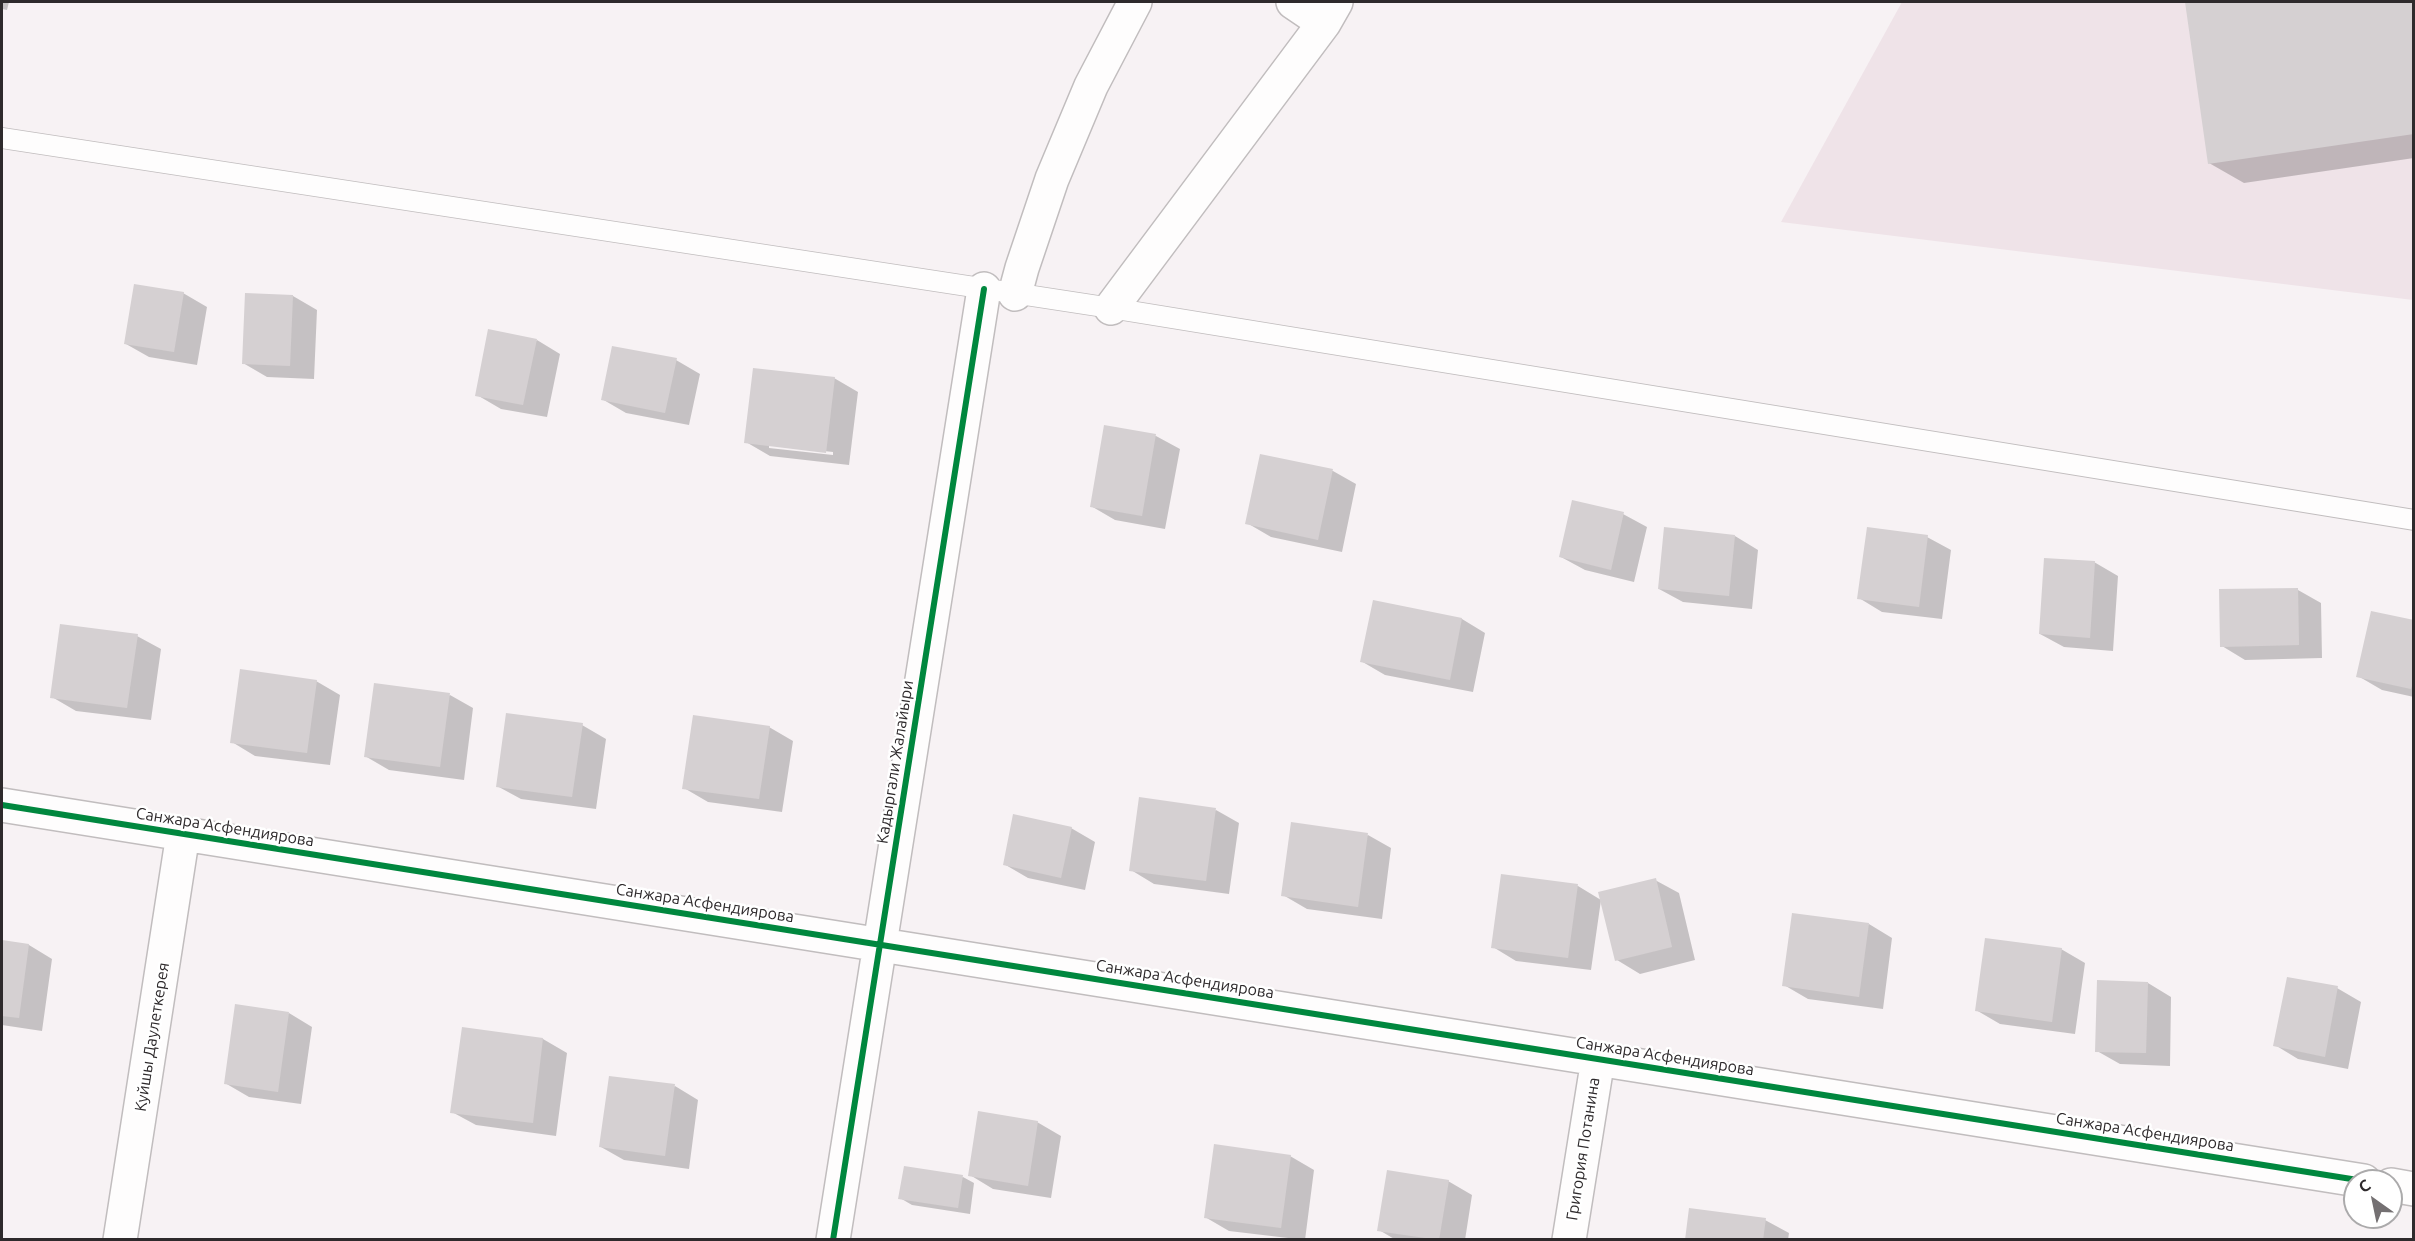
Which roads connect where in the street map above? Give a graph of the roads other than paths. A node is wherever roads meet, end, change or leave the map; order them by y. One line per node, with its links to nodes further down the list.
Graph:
1 (1135, 2): 5 (street, Кадыргали Жалайыри)
2 (1293, 2): 3 (street)
3 (1330, 12): 6 (street)
4 (2, 138): 5 (lane)
5 (1000, 292): 6 (lane); 10 (street, Кадыргали Жалайыри)
6 (1111, 308): 7 (lane)
7 (2414, 520)
8 (2, 805): 9 (street, Санжара Асфендиярова)
9 (183, 834): 10 (street, Санжара Асфендиярова); 13 (street, Куйшы Даулеткерея)
10 (880, 944): 11 (street, Санжара Асфендиярова); 14 (street, Кадыргали Жалайыри)
11 (1598, 1059): 12 (street, Санжара Асфендиярова); 15 (street, Григория Потанина)
12 (2343, 1178)
13 (120, 1239)
14 (833, 1239)
15 (1569, 1239)

